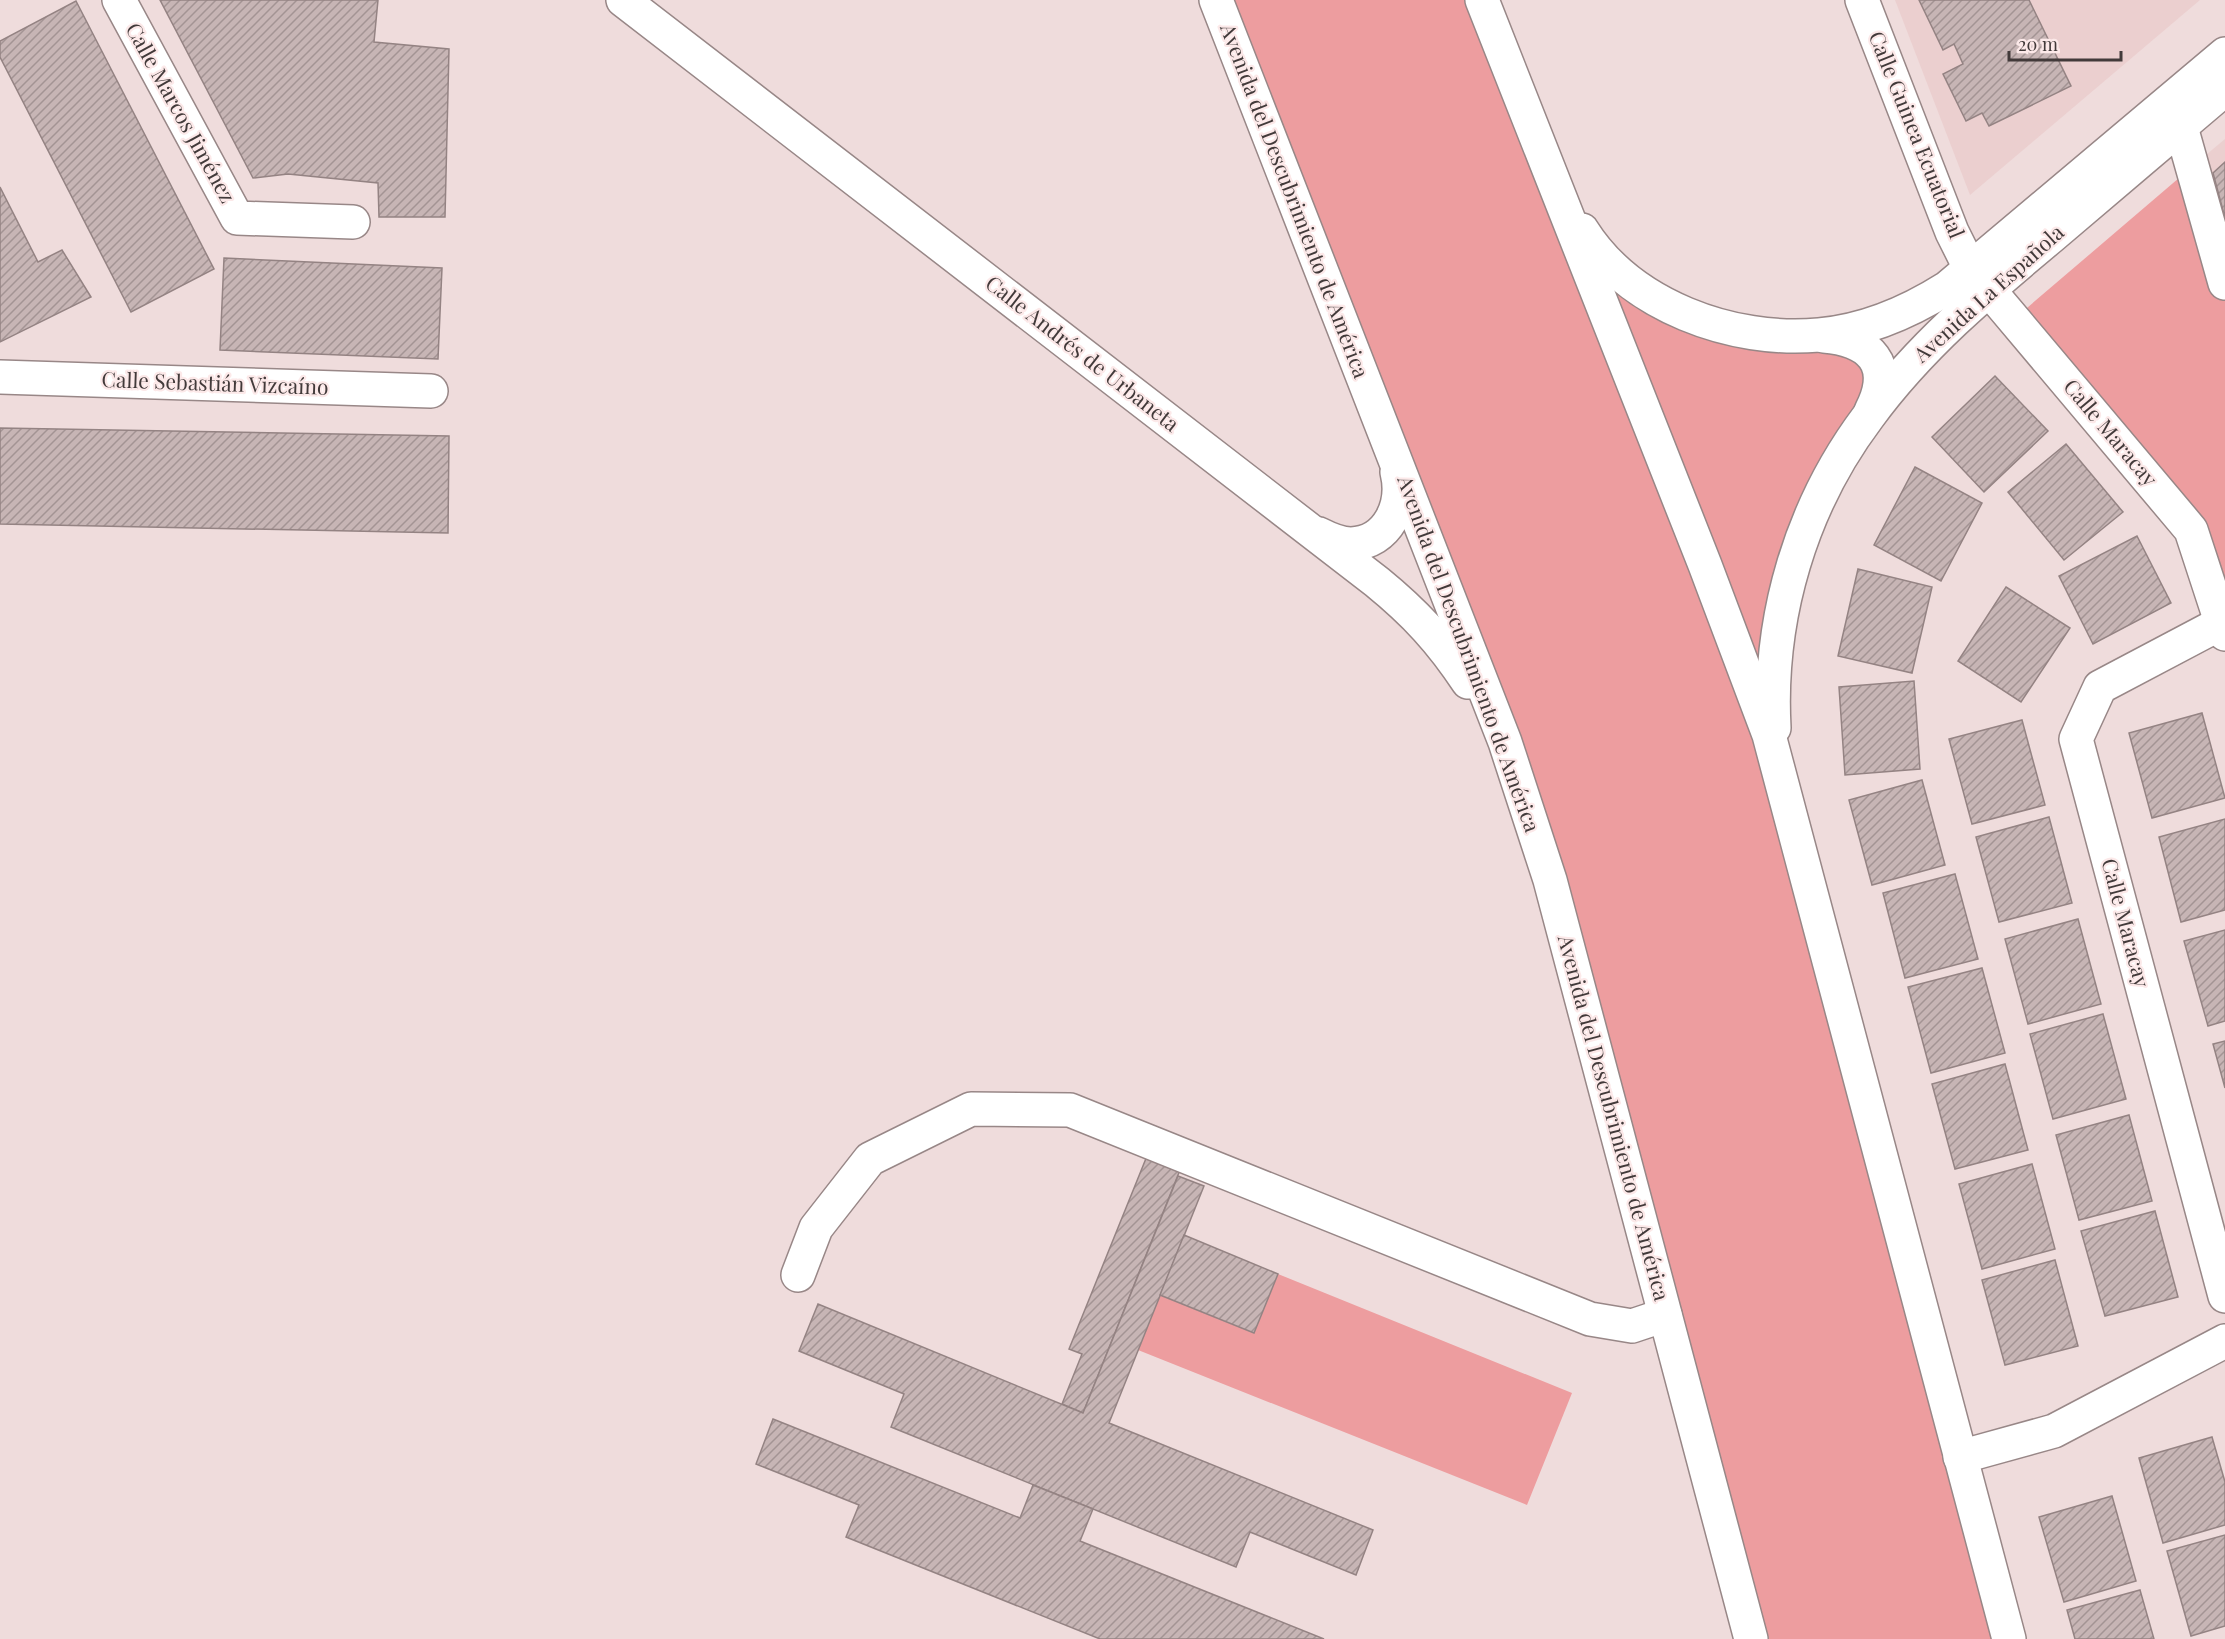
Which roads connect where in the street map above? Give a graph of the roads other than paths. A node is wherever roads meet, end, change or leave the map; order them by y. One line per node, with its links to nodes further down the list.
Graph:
1 (119, 0): 10 (street, Calle Marcos Jiménez)
2 (622, 0): 18 (street, Calle Andrés de Urbaneta)
3 (1216, 0): 17 (street, Avenida del Descubrimiento de América)
4 (1482, 0): 9 (street)
5 (1862, 0): 11 (street, Calle Guinea Ecuatorial)
6 (2225, 54): 11 (street, Avenida La Española)
7 (2225, 89): 8 (street, Avenida La Española)
8 (2181, 127): 11 (street, Avenida La Española); 12 (street)
9 (1551, 177): 13 (street); 21 (street)
10 (353, 222)
11 (1980, 280): 13 (street); 16 (street, Avenida La Española); 19 (street, Calle Maracay)
12 (2225, 283)
13 (1819, 335): 16 (street)
14 (0, 377): 15 (street, Calle Sebastián Vizcaíno)
15 (431, 391)
16 (1869, 415): 21 (street, Avenida La Española)
17 (1389, 444): 18 (street); 20 (street, Avenida del Descubrimiento de América)
18 (1305, 526): 20 (street, Calle Andrés de Urbaneta)
19 (2224, 626): 23 (street, Calle Maracay)
20 (1505, 742): 24 (street, Avenida del Descubrimiento de América)
21 (1784, 789): 26 (street)
22 (798, 1275): 24 (street)
23 (2225, 1296)
24 (1665, 1315): 27 (street, Avenida del Descubrimiento de América)
25 (2225, 1341): 26 (street)
26 (1960, 1457): 28 (street)
27 (1751, 1639)
28 (2009, 1639)

